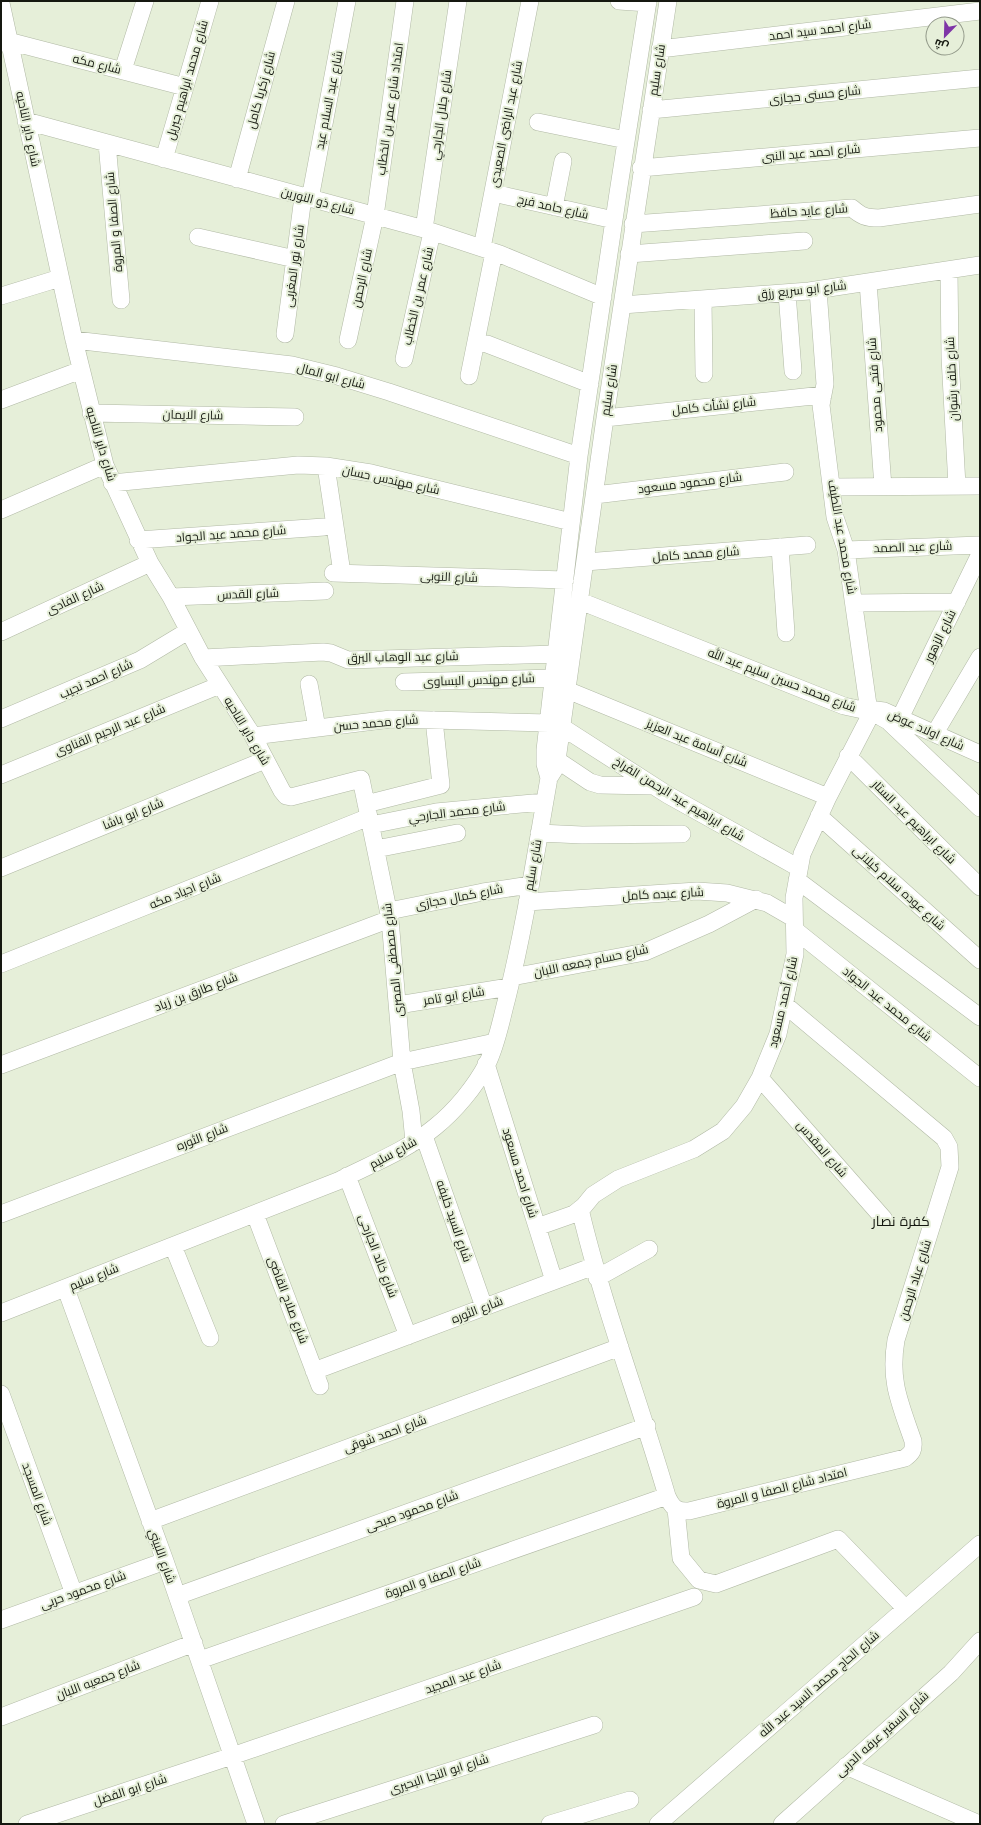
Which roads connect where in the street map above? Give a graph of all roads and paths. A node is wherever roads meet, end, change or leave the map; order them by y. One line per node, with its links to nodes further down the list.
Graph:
1 (145, 1): 15 (street)
2 (210, 1): 17 (street, شارع محمد ابراهيم جبريل)
3 (286, 1): 27 (street, شارع زكريا كامل)
4 (347, 1): 29 (street, شارع عبد السلام عيد)
5 (405, 1): 32 (street, امتداد شارع عمر بن الخطاب)
6 (458, 1): 35 (street, شارع جلال الجارحي)
7 (530, 1): 28 (street, شارع عبد الراضى الصعيدى)
8 (619, 1): 10 (street)
9 (668, 1): 14 (street, شارع سليم)
10 (648, 2): 22 (street, شارع سليم)
11 (1, 3): 13 (street, شارع داير الناحيه)
12 (980, 11): 14 (street, شارع احمد سيد احمد)
13 (5, 42): 15 (street, شارع مكه); 19 (street, شارع داير الناحيه)
14 (660, 50): 18 (street, شارع سليم)
15 (123, 70): 17 (street, شارع مكه)
16 (980, 78): 18 (street, شارع حسنى حجازى)
17 (185, 87): 24 (street, شارع محمد ابراهيم جبريل)
18 (651, 110): 26 (street, شارع سليم)
19 (26, 121): 23 (street, شارع ذو النورين); 43 (street, شارع داير الناحيه)
20 (538, 122): 22 (street)
21 (980, 138): 26 (street, شارع احمد عبد النبى)
22 (626, 140): 33 (street, شارع سليم)
23 (107, 143): 24 (street, شارع ذو النورين); 49 (street, شارع الصفا و المروة)
24 (164, 159): 27 (street, شارع ذو النورين)
25 (563, 161): 31 (street)
26 (641, 168): 34 (street, شارع سليم)
27 (237, 180): 29 (street, شارع ذو النورين)
28 (493, 193): 31 (street, شارع حامد فرج); 38 (street, شارع عبد الراضى الصعيدى)
29 (307, 198): 32 (street, شارع ذو النورين); 40 (street, شارع نور المغربى)
30 (980, 204): 34 (street, شارع عايد حافظ)
31 (554, 207): 33 (street, شارع حامد فرج)
32 (375, 216): 35 (street, شارع ذو النورين); 54 (street, شارع الرحمن)
33 (614, 220): 48 (street, شارع سليم)
34 (633, 224): 39 (street, شارع سليم)
35 (428, 230): 38 (street, شارع ذو النورين); 56 (street, شارع عمر بن الخطاب)
36 (198, 237): 40 (street)
37 (804, 241): 39 (street)
38 (488, 250): 48 (street, شارع ذو النورين); 60 (street, شارع عبد الراضى الصعيدى)
39 (629, 254): 51 (street, شارع سليم)
40 (295, 259): 52 (street, شارع نور المغربى)
41 (980, 265): 42 (street, شارع ابو سريع رزق)
42 (949, 271): 44 (street, شارع ابو سريع رزق); 72 (street, شارع خلف رشوان)
43 (60, 278): 47 (street); 53 (street, شارع داير الناحيه)
44 (868, 282): 45 (street, شارع ابو سريع رزق); 75 (street, شارع فتحى محمود)
45 (818, 290): 46 (street, شارع ابو سريع رزق); 62 (street, شارع محمد عبد اللطيف)
46 (787, 293): 50 (street, شارع ابو سريع رزق); 58 (street)
47 (1, 296)
48 (603, 297): 61 (street, شارع سليم)
49 (122, 300)
50 (703, 300): 51 (street, شارع ابو سريع رزق); 59 (street)
51 (622, 305): 66 (street, شارع سليم)
52 (285, 334)
53 (74, 340): 57 (street, شارع داير الناحيه); 67 (street, شارع ابو المال)
54 (348, 340)
55 (487, 344): 61 (street)
56 (404, 359)
57 (81, 370): 63 (street); 64 (street, شارع داير الناحيه)
58 (793, 371)
59 (704, 374)
60 (469, 376)
61 (590, 384): 67 (street, شارع سليم)
62 (823, 394): 66 (street, شارع نشأت كامل); 74 (street, شارع محمد عبد اللطيف)
63 (1, 400)
64 (91, 413): 65 (street, شارع الايمان); 68 (street, شارع داير الناحيه)
65 (295, 417)
66 (605, 418): 76 (street, شارع سليم)
67 (579, 456): 78 (street, شارع سليم)
68 (105, 465): 71 (street, شارع داير الناحيه); 77 (street)
69 (326, 466): 71 (street, شارع مهندس حسان); 78 (street, شارع مهندس حسان); 88 (street, شارع النوبى)
70 (785, 472): 76 (street, شارع محمود مسعود)
71 (112, 483): 80 (street, شارع داير الناحيه)
72 (957, 486): 73 (street); 75 (street)
73 (980, 486)
74 (832, 487): 75 (street); 84 (street, شارع محمد عبد اللطيف)
75 (883, 487)
76 (595, 494): 86 (street, شارع سليم)
77 (1, 510)
78 (571, 522): 88 (street, شارع سليم)
79 (324, 527): 80 (street, شارع محمد عبد الجواد)
80 (138, 540): 87 (street, شارع داير الناحيه)
81 (807, 545): 83 (street, شارع محمد كامل)
82 (980, 545): 84 (street, شارع عبد الصمد)
83 (780, 547): 86 (street, شارع محمد كامل); 96 (street)
84 (846, 550): 92 (street, شارع محمد عبد اللطيف)
85 (980, 554): 93 (street, شارع الزهور)
86 (585, 562): 91 (street, شارع سليم)
87 (150, 563): 90 (street, شارع داير الناحيه); 95 (street, شارع الفادى)
88 (564, 580): 97 (street, شارع سليم)
89 (325, 591): 90 (street, شارع القدس)
90 (171, 597): 94 (street, شارع داير الناحيه)
91 (580, 600): 104 (street, شارع سليم); 105 (street, شارع محمد حسين سليم عبد الله)
92 (854, 602): 93 (street); 105 (street, شارع محمد عبد اللطيف)
93 (956, 602): 106 (street, شارع الزهور)
94 (188, 631): 99 (street, شارع داير الناحيه); 107 (street, شارع احمد نجيب)
95 (1, 632)
96 (786, 633)
97 (556, 654): 99 (street, شارع عبد الوهاب البرق); 100 (street, شارع سليم)
98 (980, 657): 111 (street)
99 (203, 658): 103 (street, شارع داير الناحيه)
100 (554, 678): 101 (street, شارع مهندس البساوى); 109 (street, شارع سليم)
101 (404, 682)
102 (309, 684): 110 (street)
103 (220, 685): 112 (street, شارع داير الناحيه); 117 (street, شارع عبد الرحيم القناوى)
104 (567, 690): 109 (street, شارع سليم); 121 (street, شارع أسامة عبد العزيز)
105 (870, 712): 106 (street, شارع اولاد عوض); 114 (street, شارع أحمد مسعود); 123 (street, شارع محمد حسين سليم عبد الله)
106 (900, 718): 111 (street, شارع اولاد عوض)
107 (1, 719)
108 (434, 720): 109 (street, شارع محمد حسن); 110 (street, شارع محمد حسن); 124 (street)
109 (555, 725): 116 (street, شارع سليم); 118 (street, شارع سليم); 120 (street, شارع ابراهيم عبد الرحمن الفراخ)
110 (317, 728): 112 (street, شارع محمد حسن)
111 (935, 733): 113 (street, شارع اولاد عوض)
112 (252, 736): 115 (street, شارع داير الناحيه)
113 (980, 754)
114 (848, 756): 121 (street, شارع أحمد مسعود); 133 (street, شارع ابراهيم عبد الستار)
115 (265, 760): 119 (street, شارع داير الناحيه); 130 (street, شارع ابو باشا)
116 (557, 760): 118 (street, شارع سليم); 120 (street)
117 (1, 775)
118 (549, 778): 122 (street, شارع سليم)
119 (361, 779): 124 (street, شارع مصطفى المصرى)
120 (654, 786): 131 (street, شارع ابراهيم عبد الرحمن الفراخ)
121 (828, 797): 125 (street, شارع أحمد مسعود)
122 (544, 802): 124 (street, شارع محمد الجارحي); 127 (street, شارع سليم)
123 (980, 808)
124 (369, 815): 129 (street, شارع مصطفى المصرى); 139 (street, شارع اجياد مكه)
125 (819, 816): 131 (street, شارع أحمد مسعود); 138 (street, شارع عوده سلام كيلانى)
126 (457, 833): 129 (street)
127 (539, 834): 128 (street); 132 (street, شارع سليم)
128 (682, 834)
129 (376, 849): 136 (street, شارع مصطفى المصرى)
130 (1, 868)
131 (798, 874): 137 (street, شارع أحمد مسعود); 143 (street)
132 (530, 885): 135 (street, شارع سليم); 136 (street, شارع كمال حجازى)
133 (980, 888)
134 (756, 899): 135 (street, شارع عبده كامل); 137 (street, شارع عبده كامل); 140 (street, شارع حسام جمعه اللبان)
135 (527, 902): 140 (street, شارع سليم)
136 (390, 915): 141 (street, شارع مصطفى المصرى); 147 (street, شارع طارق بن زياد)
137 (794, 924): 142 (street, شارع أحمد مسعود); 149 (street, شارع محمد عبد الجواد)
138 (980, 960)
139 (1, 964)
140 (511, 982): 141 (street, شارع ابو تامر); 144 (street, شارع سليم)
141 (398, 1004): 145 (street, شارع مصطفى المصرى)
142 (784, 1004): 148 (street, شارع أحمد مسعود); 170 (street, شارع عباد الرحمن)
143 (980, 1017)
144 (495, 1042): 145 (street, شارع الثوره); 146 (street, شارع سليم)
145 (402, 1062): 150 (street, شارع مصطفى المصرى); 153 (street, شارع الثوره)
146 (486, 1064): 150 (street, شارع سليم); 156 (street, شارع احمد مسعود)
147 (1, 1065)
148 (760, 1078): 152 (street, شارع أحمد مسعود); 155 (street, شارع المقدس)
149 (980, 1078)
150 (419, 1139): 151 (street, شارع سليم); 162 (street, شارع السيد خليفه)
151 (347, 1176): 154 (street, شارع سليم); 164 (street, شارع خالد الجارحى)
152 (580, 1209): 156 (street, شارع أحمد مسعود); 159 (street)
153 (1, 1214)
154 (255, 1214): 157 (street, شارع سليم); 167 (street, شارع صلاح القاضى)
155 (884, 1219)
156 (537, 1227): 160 (street, شارع احمد مسعود)
157 (174, 1246): 161 (street, شارع سليم); 165 (street)
158 (649, 1249): 159 (street, شارع الثوره)
159 (595, 1272): 160 (street, شارع الثوره); 166 (street)
160 (554, 1281): 162 (street, شارع الثوره)
161 (66, 1289): 163 (street, شارع سليم); 172 (street, شارع اللبيني)
162 (484, 1307): 164 (street, شارع الثوره)
163 (1, 1313)
164 (408, 1336): 167 (street, شارع الثوره)
165 (210, 1338)
166 (620, 1347): 169 (street); 172 (street, شارع احمد شوقى)
167 (317, 1378)
168 (1, 1394): 175 (street, شارع المسجد)
169 (647, 1426): 171 (street); 176 (street, شارع محمود صبحى)
170 (905, 1458): 171 (street, امتداد شارع الصفا و المروة)
171 (671, 1503): 178 (street); 182 (street, شارع الصفا و المروة)
172 (150, 1521): 174 (street, شارع اللبيني)
173 (980, 1544): 178 (street, شارع الحاج محمد السيد عبد الله)
174 (165, 1561): 175 (street, شارع محمود حربى); 176 (street, شارع اللبيني)
175 (74, 1594): 179 (street, شارع محمود حربى)
176 (177, 1596): 181 (street, شارع اللبيني)
177 (694, 1597): 185 (street, شارع عبد المجيد)
178 (905, 1608): 192 (street, شارع الحاج محمد السيد عبد الله)
179 (1, 1620)
180 (980, 1641): 186 (street, شارع السفير عرفه الدربى)
181 (194, 1643): 182 (street, شارع اللبيني); 183 (street, شارع جمعيه اللبان)
182 (200, 1660): 185 (street, شارع اللبيني)
183 (1, 1717)
184 (594, 1725): 190 (street, شارع ابو النجا البحيرى)
185 (232, 1756): 188 (street, شارع ابو الفضل); 189 (street, شارع اللبيني)
186 (846, 1766): 193 (street, شارع السفير عرفه الدربى); 194 (street)
187 (630, 1800): 191 (street)
188 (27, 1824)
189 (256, 1824)
190 (284, 1824)
191 (550, 1824)
192 (658, 1824)
193 (782, 1824)
194 (979, 1824)

